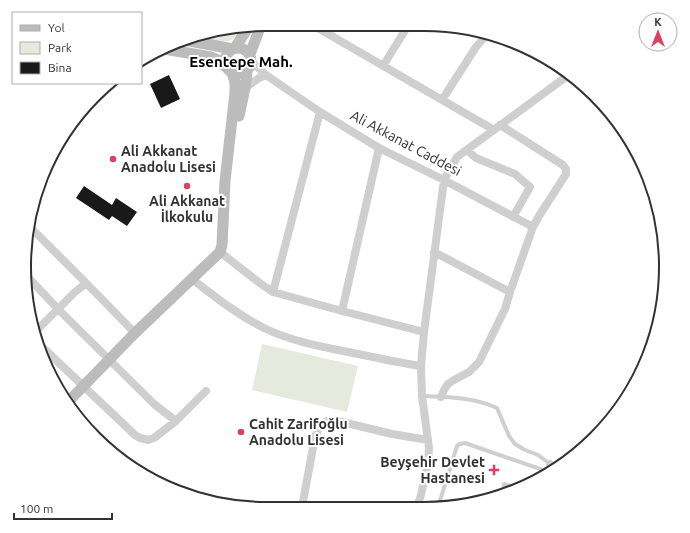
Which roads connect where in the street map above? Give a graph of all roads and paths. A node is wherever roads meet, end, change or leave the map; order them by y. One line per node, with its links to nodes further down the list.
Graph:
1 (329, 31): 10 (street)
2 (405, 31): 10 (street)
3 (245, 32): 7 (street)
4 (258, 32): 9 (street)
5 (483, 39): 15 (street)
6 (195, 42): 7 (street)
7 (234, 49): 9 (street); 11 (street)
8 (174, 50): 11 (street)
9 (249, 63): 11 (street); 12 (street, Ali Akkanat Caddesi); 14 (street)
10 (383, 66): 15 (street)
11 (229, 70): 21 (street)
12 (266, 76): 14 (street); 16 (street, Ali Akkanat Caddesi)
13 (564, 78): 17 (street)
14 (245, 88): 21 (street)
15 (442, 100): 17 (street)
16 (320, 112): 18 (street, Ali Akkanat Caddesi); 30 (street)
17 (497, 128): 19 (street); 23 (street)
18 (379, 148): 20 (street, Ali Akkanat Caddesi); 33 (street)
19 (466, 150): 20 (street); 22 (street)
20 (444, 180): 22 (street, Ali Akkanat Caddesi); 26 (street)
21 (225, 182): 25 (street)
22 (512, 216): 23 (street, Ali Akkanat Caddesi)
23 (533, 227): 31 (street)
24 (34, 231): 29 (street)
25 (220, 252): 27 (street); 30 (street)
26 (434, 252): 31 (street); 35 (street)
27 (192, 279): 36 (street); 39 (street)
28 (32, 281): 32 (street)
29 (86, 283): 32 (street); 36 (street)
30 (273, 292): 33 (street)
31 (510, 292): 43 (street)
32 (58, 308): 34 (street); 38 (street)
33 (342, 312): 35 (street)
34 (39, 328)
35 (424, 332): 39 (street)
36 (135, 333): 38 (street)
37 (47, 351): 40 (street)
38 (109, 359): 40 (street); 45 (street)
39 (421, 366): 42 (street)
40 (83, 386): 44 (street); 45 (street)
41 (206, 392): 45 (street)
42 (422, 396): 43 (lane); 46 (street)
43 (441, 397): 47 (lane)
44 (72, 398)
45 (176, 421)
46 (428, 440): 52 (street); 53 (street)
47 (549, 465)
48 (542, 470): 51 (lane)
49 (510, 486): 50 (lane)
50 (504, 488)
51 (440, 501)
52 (303, 502)
53 (419, 502)

